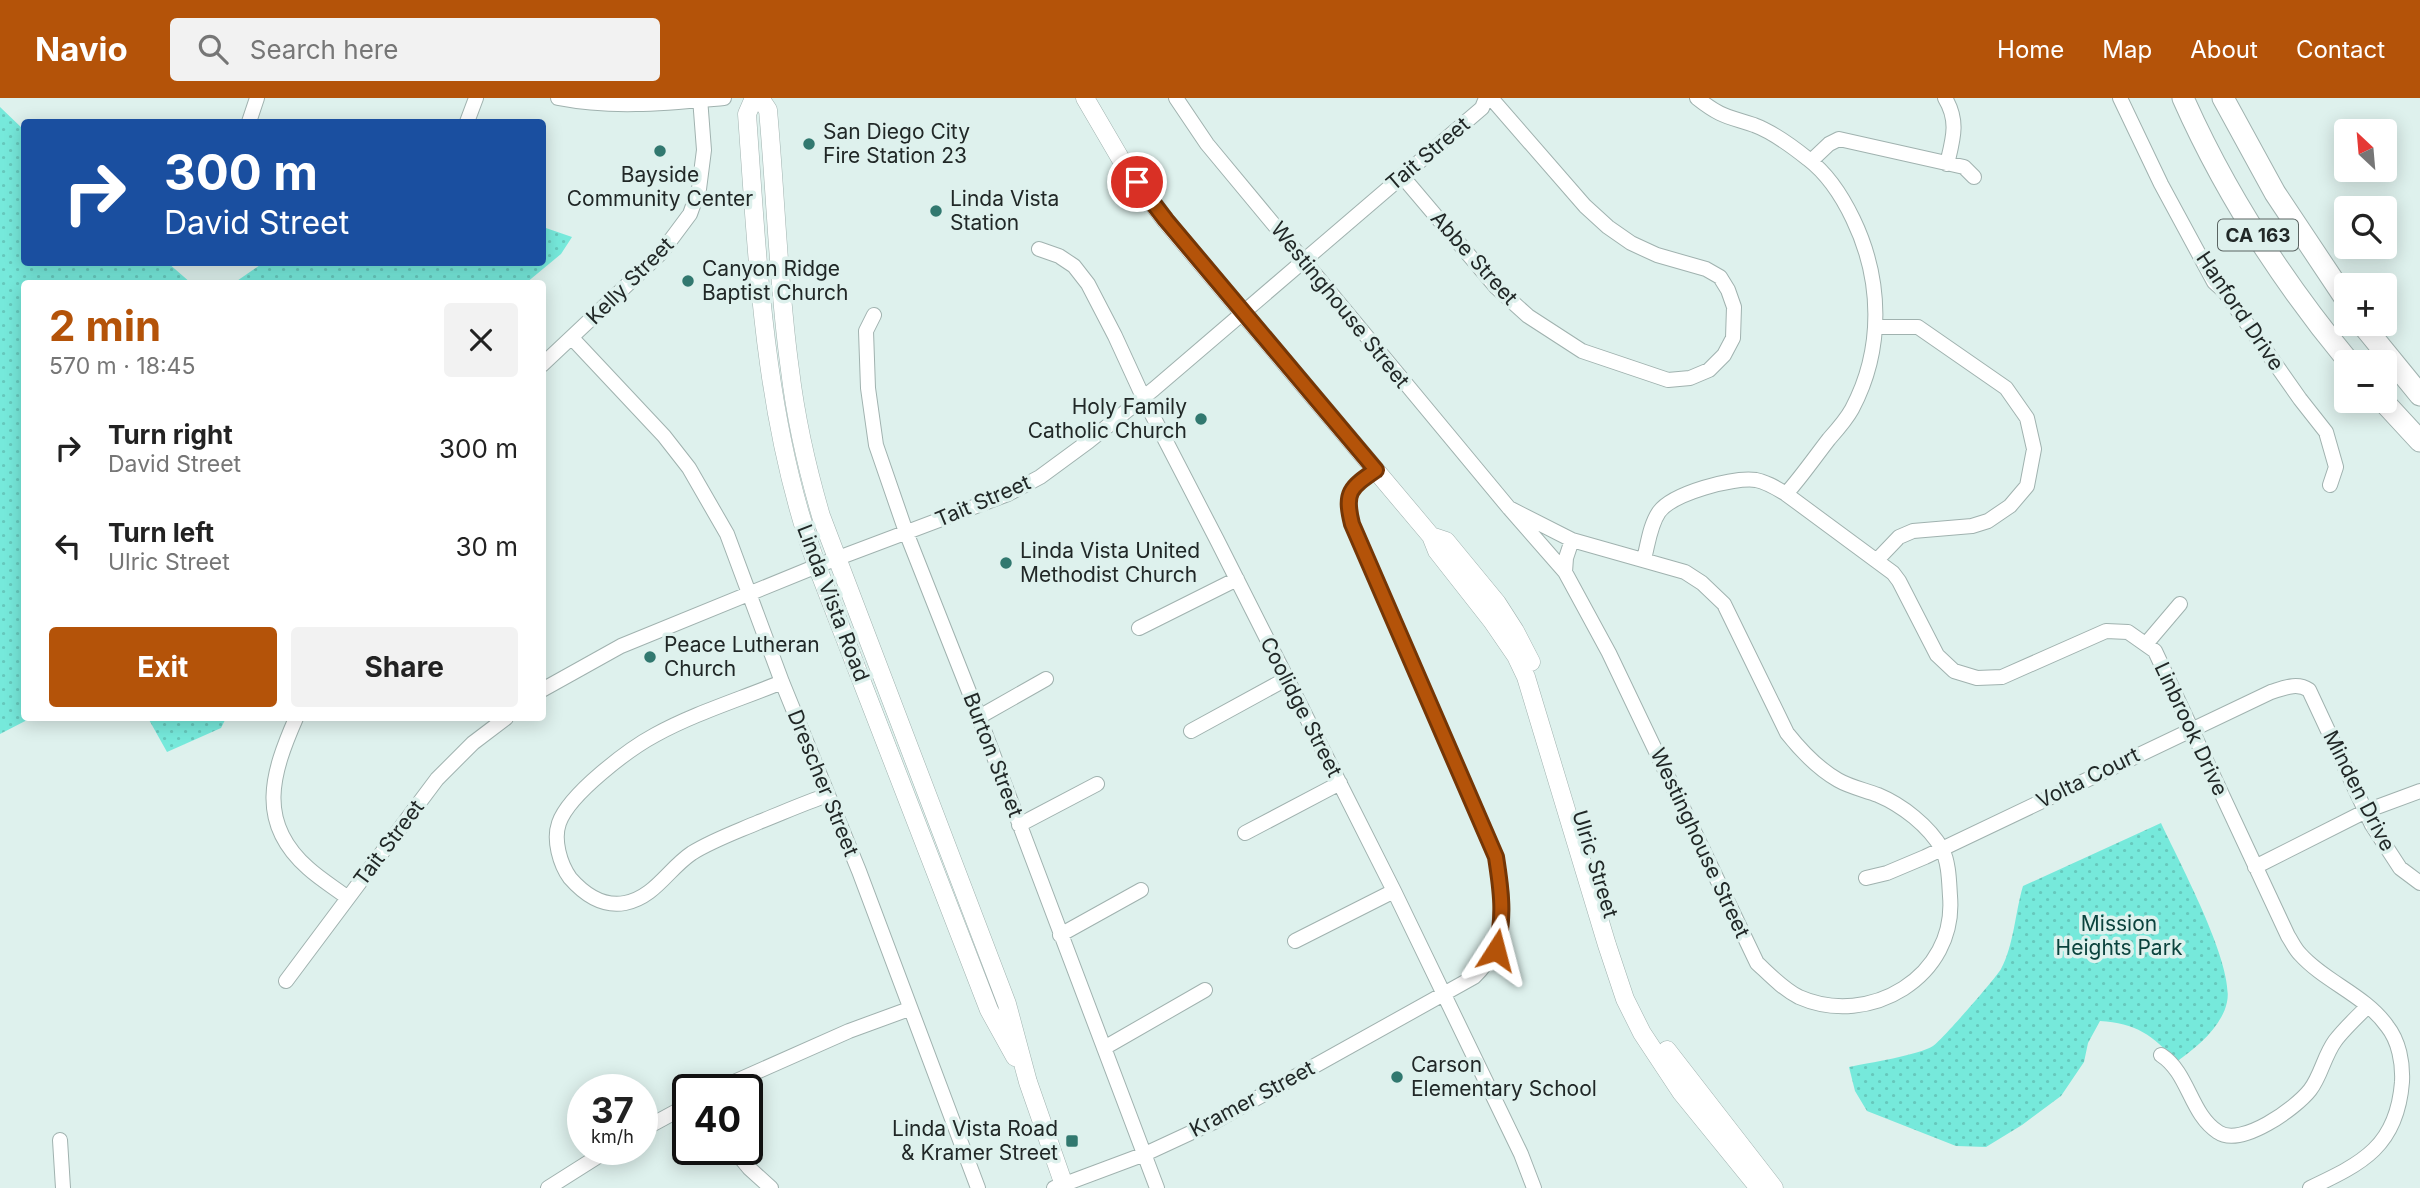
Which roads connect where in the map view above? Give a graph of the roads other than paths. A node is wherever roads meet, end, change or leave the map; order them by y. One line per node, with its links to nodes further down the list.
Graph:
1 (257, 98): 15 (street)
2 (476, 98): 16 (street)
3 (558, 98): 14 (street)
4 (724, 98): 14 (street)
5 (757, 98): 42 (main road, Linda Vista Road); 45 (main road, Linda Vista Road)
6 (1085, 98): 24 (main road, Ulric Street)
7 (1176, 98): 22 (street, Westinghouse Street)
8 (1489, 98): 19 (street, Tait Street); 19 (street, Abbe Street)
9 (1697, 98): 17 (street)
10 (1945, 98): 18 (street)
11 (2120, 98): 36 (street, Hanford Drive)
12 (2183, 98): 29 (highway, CA 163)
13 (2223, 98): 23 (highway, CA 163)
14 (701, 99): 28 (street, Kelly Street)
15 (250, 119)
16 (468, 119)
17 (1811, 161): 18 (street); 26 (street)
18 (1947, 164): 20 (street)
19 (1402, 176): 22 (street, Tait Street)
20 (1974, 177)
21 (1039, 249): 32 (street, Coolidge Street)
22 (1304, 260): 24 (street, Tait Street); 38 (street, Westinghouse Street)
23 (2334, 282)
24 (1242, 312): 32 (street, Tait Street); 35 (main road, Ulric Street)
25 (874, 315): 39 (street, Burton Street)
26 (1876, 327): 37 (street); 44 (street)
27 (2372, 336): 31 (highway)
28 (572, 338): 30 (street, Kelly Street); 48 (street, Drescher Street)
29 (2340, 350)
30 (546, 361)
31 (2420, 395)
32 (1143, 397): 39 (street, Tait Street); 47 (street, Coolidge Street)
33 (2395, 413): 34 (highway)
34 (2420, 441)
35 (1376, 470): 40 (main road, Ulric Street); 80 (street, Kramer Street)
36 (2330, 485)
37 (1786, 494): 43 (street, Linbrook Drive); 44 (street, Linbrook Drive)
38 (1508, 508): 41 (street); 46 (street, Westinghouse Street)
39 (905, 532): 42 (street, Tait Street); 57 (street, Burton Street)
40 (1431, 536): 98 (main road, Ulric Street); 99 (main road, Ulric Street)
41 (1572, 540): 43 (street); 46 (street)
42 (836, 559): 45 (street, Tait Street); 86 (main road, Linda Vista Road)
43 (1644, 559): 69 (street)
44 (1877, 560): 51 (street, Linbrook Drive)
45 (817, 566): 48 (street, Tait Street); 86 (main road, Linda Vista Road)
46 (1565, 572): 69 (street, Westinghouse Street)
47 (1237, 579): 50 (street); 53 (street, Coolidge Street)
48 (748, 593): 54 (street, Drescher Street); 55 (street, Tait Street)
49 (2180, 604): 51 (street)
50 (1139, 628)
51 (2146, 644): 60 (street, Linbrook Drive)
52 (1046, 679): 57 (street)
53 (1286, 679): 61 (street); 62 (street, Coolidge Street)
54 (782, 682): 65 (street, Drescher Street); 65 (street)
55 (546, 687)
56 (2309, 690): 60 (street, Volta Court); 66 (street, Minden Drive)
57 (979, 717): 67 (street, Burton Street)
58 (295, 721): 75 (street)
59 (502, 721): 75 (street, Tait Street)
60 (2190, 730): 69 (street, Volta Court); 70 (street, Linbrook Drive)
61 (1191, 731)
62 (1340, 783): 68 (street); 74 (street, Coolidge Street)
63 (1097, 784): 67 (street)
64 (2420, 791): 66 (street)
65 (828, 795): 82 (street, Drescher Street)
66 (2366, 811): 70 (street); 72 (street, Minden Drive)
67 (1019, 825): 76 (street, Burton Street)
68 (1245, 833)
69 (1941, 849): 71 (street, Volta Court)
70 (2255, 867): 81 (street, Linbrook Drive)
71 (1866, 878)
72 (2420, 883)
73 (1141, 890): 76 (street)
74 (1394, 891): 77 (street); 80 (street, Coolidge Street)
75 (348, 898): 78 (street, Tait Street)
76 (1060, 935): 83 (street, Burton Street)
77 (1296, 941)
78 (286, 981)
79 (1205, 990): 83 (street)
80 (1443, 996): 88 (street, Kramer Street); 97 (street, Coolidge Street)
81 (2368, 1006): 84 (street); 100 (street, Linbrook Drive)
82 (909, 1009): 85 (street); 95 (street, Drescher Street)
83 (1104, 1048): 88 (street, Burton Street)
84 (2161, 1055)
85 (752, 1074)
86 (1028, 1082): 91 (main road, Linda Vista Road)
87 (60, 1140): 92 (street)
88 (1145, 1154): 91 (street, Kramer Street); 96 (street, Burton Street)
89 (584, 1165): 93 (street)
90 (746, 1165): 94 (street)
91 (1061, 1187)
92 (63, 1188)
93 (548, 1188)
94 (771, 1188)
95 (978, 1188)
96 (1157, 1188)
97 (1534, 1188)
98 (1759, 1188)
99 (1774, 1188)
100 (2311, 1188)

